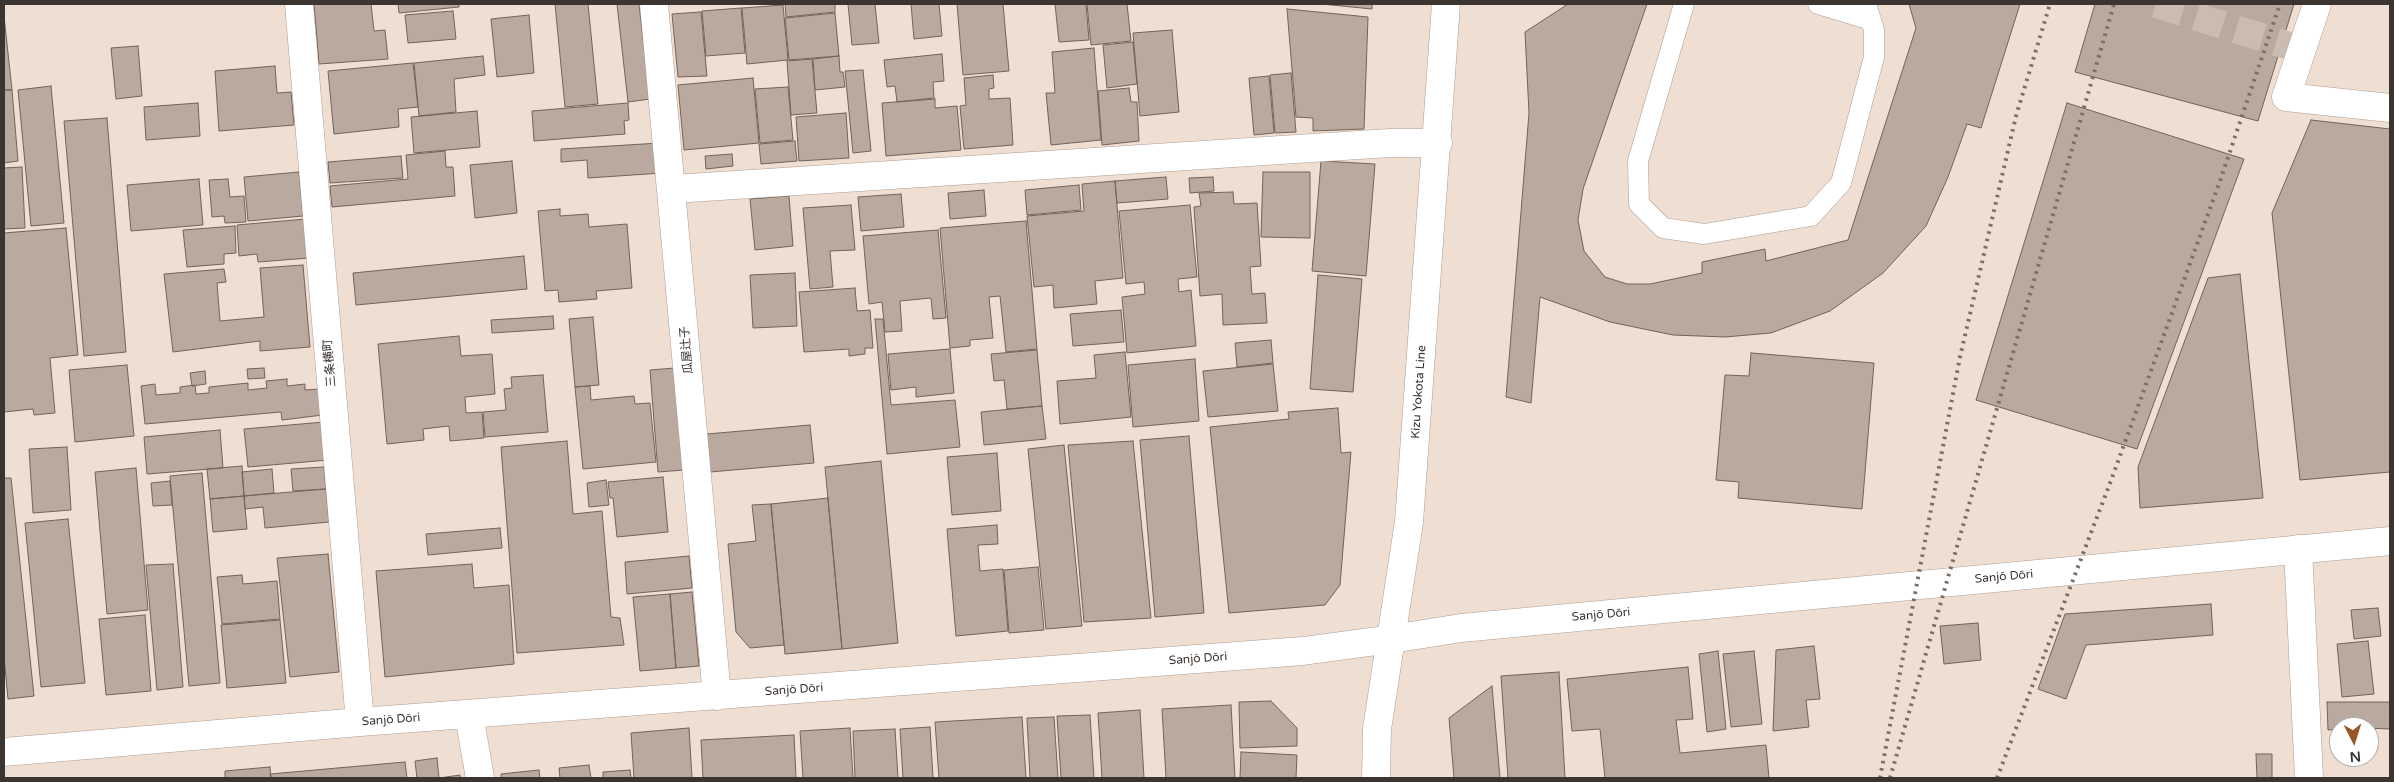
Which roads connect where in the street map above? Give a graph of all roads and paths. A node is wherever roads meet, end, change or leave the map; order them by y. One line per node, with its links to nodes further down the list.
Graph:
1 (299, 4): 16 (street, 三条横町)
2 (654, 4): 10 (street, 瓜屋辻子)
3 (1446, 4): 9 (street, Kizu Yokota Line)
4 (1686, 4): 7 (lane)
5 (1818, 4): 7 (lane)
6 (2317, 4): 8 (street)
7 (1869, 12)
8 (2390, 108)
9 (1438, 143): 10 (street); 13 (street, Kizu Yokota Line)
10 (673, 189): 14 (street, 瓜屋辻子)
11 (2390, 541): 12 (street, Sanjō Dōri)
12 (2298, 549): 13 (street, Sanjō Dōri); 20 (street)
13 (1392, 640): 14 (street, Sanjō Dōri); 19 (street, Kizu Yokota Line)
14 (717, 696): 15 (street, Sanjō Dōri)
15 (469, 715): 16 (street, Sanjō Dōri); 18 (street)
16 (360, 722): 17 (street, Sanjō Dōri)
17 (4, 752)
18 (480, 778)
19 (1376, 778)
20 (2309, 778)

